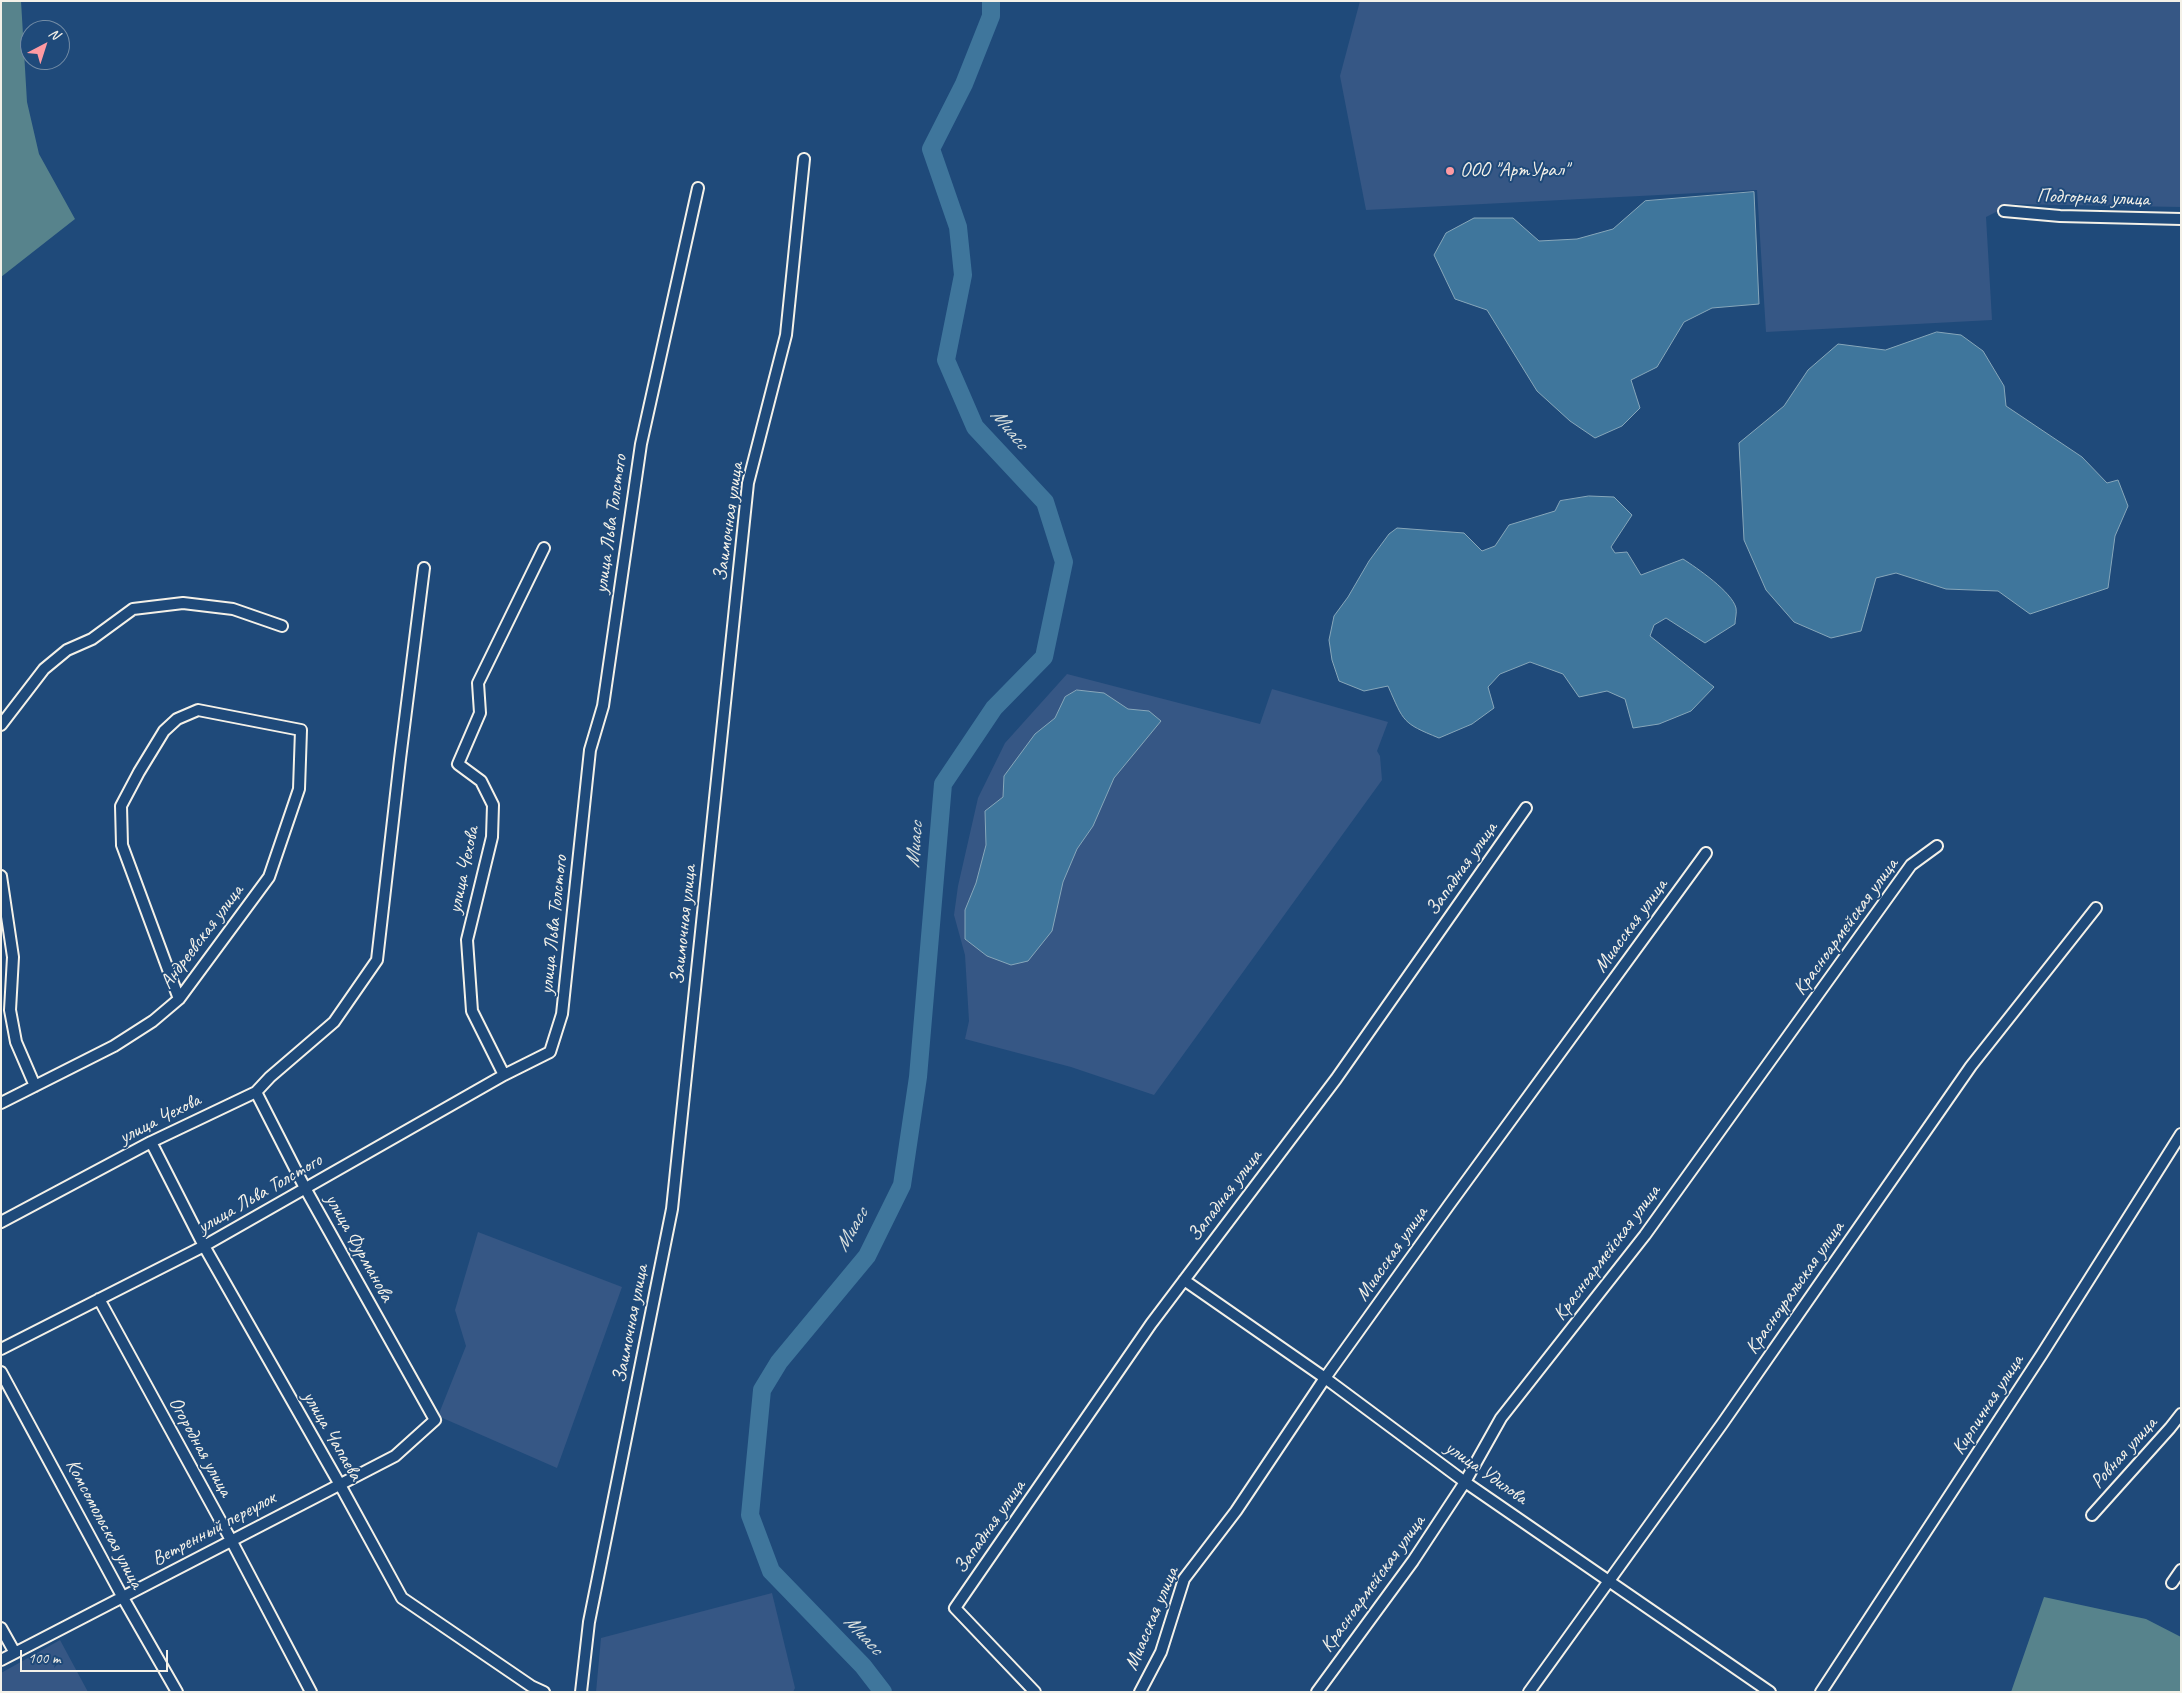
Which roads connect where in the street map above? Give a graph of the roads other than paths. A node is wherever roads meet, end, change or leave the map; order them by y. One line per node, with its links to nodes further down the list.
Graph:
1 (804, 159): 45 (street, Заимочная улица)
2 (698, 188): 15 (street, улица Льва Толстого)
3 (2004, 211): 4 (street, Подгорная улица)
4 (2181, 218)
5 (544, 548): 15 (street, улица Чехова)
6 (424, 568): 17 (street, улица Чехова)
7 (282, 626): 8 (street)
8 (1, 725)
9 (1526, 808): 24 (street, Западная улица)
10 (1937, 846): 31 (street, Красноармейская улица)
11 (1706, 853): 28 (street, Миасская улица)
12 (1, 876): 16 (street)
13 (2096, 908): 36 (street, Красноуральская улица)
14 (180, 999): 14 (street, Андреевская улица); 16 (street, Андреевская улица)
15 (504, 1075): 21 (street, улица Льва Толстого)
16 (35, 1086): 18 (street, Андреевская улица)
17 (256, 1092): 20 (street, улица Чехова); 21 (street, улица Фурманова)
18 (1, 1103)
19 (2181, 1134): 51 (street, Кирпичная улица)
20 (151, 1142): 22 (street, улица Чехова); 23 (street, улица Чапаева)
21 (306, 1188): 23 (street, улица Льва Толстого); 30 (street, улица Фурманова)
22 (1, 1222)
23 (204, 1246): 25 (street, улица Льва Толстого); 32 (street, улица Чапаева)
24 (1184, 1280): 28 (street, улица Удилова); 46 (street, Западная улица)
25 (100, 1298): 26 (street, улица Льва Толстого); 34 (street, Огородная улица)
26 (1, 1349)
27 (1, 1372): 38 (street, Комсомольская улица)
28 (1325, 1378): 31 (street, улица Удилова); 47 (street, Миасская улица)
29 (2181, 1414): 33 (street, Ровная улица)
30 (435, 1420): 32 (street, Ветренный переулок)
31 (1465, 1482): 36 (street, улица Удилова); 48 (street, Красноармейская улица)
32 (339, 1483): 34 (street, Ветренный переулок); 44 (street, улица Чапаева)
33 (2092, 1515)
34 (231, 1540): 38 (street, Ветренный переулок); 43 (street, Огородная улица)
35 (2181, 1570): 37 (street)
36 (1610, 1581): 49 (street, Красноуральская улица); 50 (street, улица Удилова)
37 (2172, 1582)
38 (122, 1596): 40 (street, Ветренный переулок); 42 (street, Комсомольская улица)
39 (1, 1628): 40 (street)
40 (15, 1653): 41 (street, Ветренный переулок)
41 (1, 1660)
42 (178, 1692)
43 (310, 1692)
44 (544, 1692)
45 (582, 1692)
46 (1035, 1692)
47 (1140, 1692)
48 (1317, 1692)
49 (1529, 1692)
50 (1770, 1692)
51 (1821, 1692)

